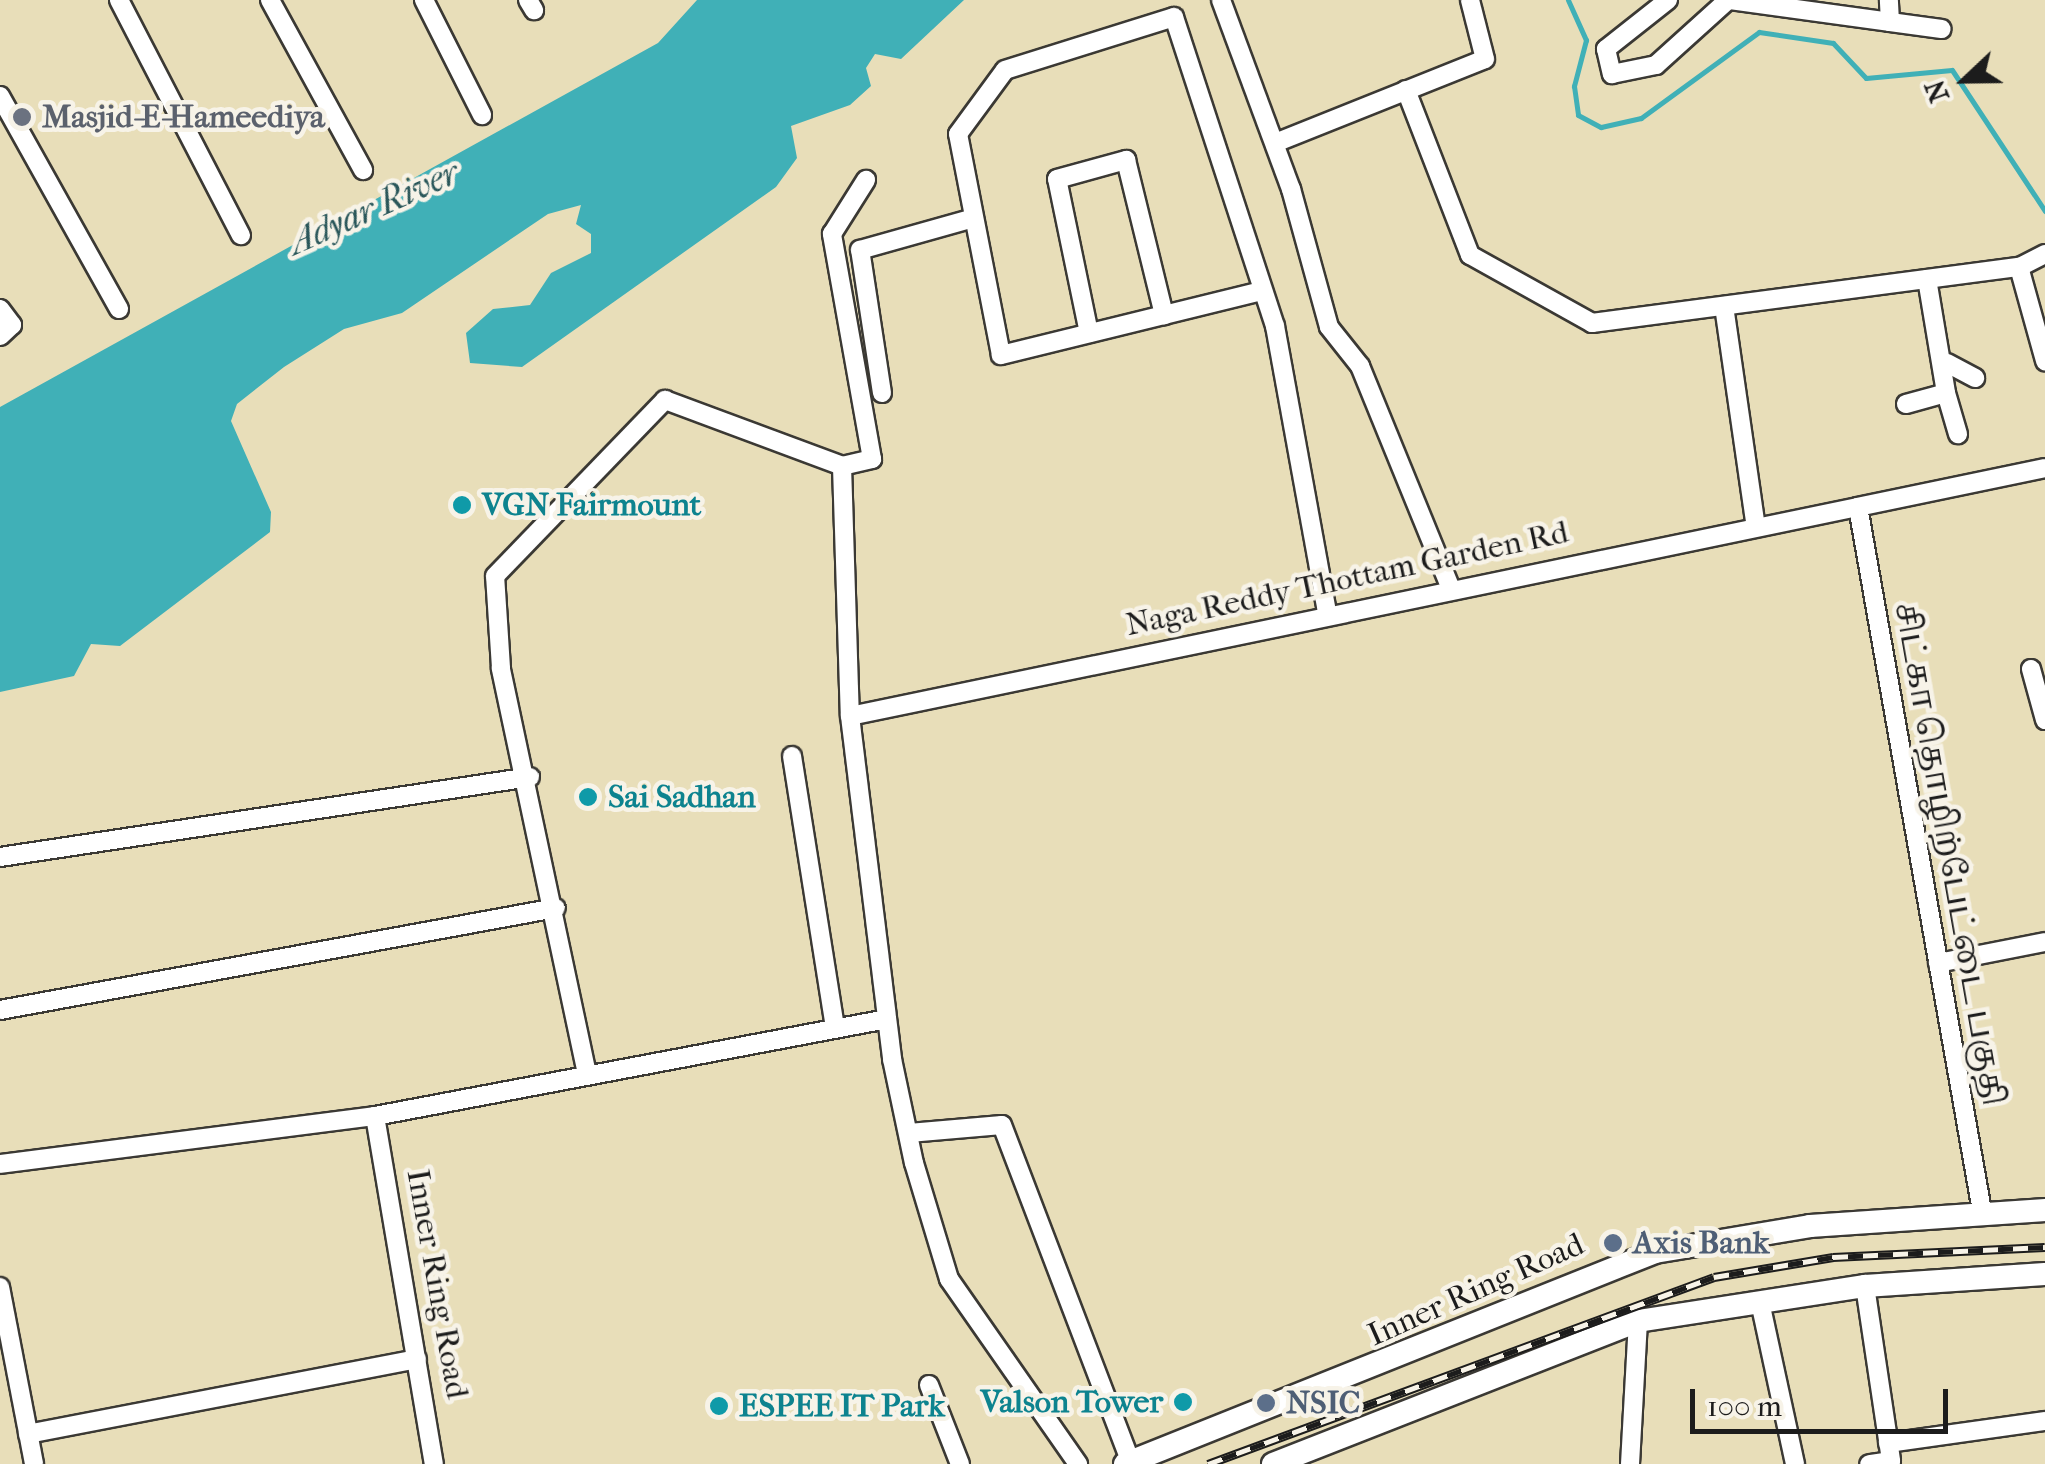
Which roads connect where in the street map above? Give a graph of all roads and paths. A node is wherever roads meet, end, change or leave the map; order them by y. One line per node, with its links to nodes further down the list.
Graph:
1 (119, 0): 18 (street)
2 (270, 0): 15 (street)
3 (424, 0): 13 (street)
4 (1221, 0): 14 (street)
5 (1470, 0): 11 (street)
6 (1668, 0): 8 (street)
7 (1889, 0): 9 (street)
8 (1719, 4): 9 (street)
9 (1890, 22): 10 (street)
10 (1942, 29)
11 (1406, 90): 14 (street); 23 (street)
12 (0, 96): 24 (street)
13 (482, 115)
14 (1276, 143): 40 (street)
15 (362, 170)
16 (866, 180): 36 (street)
17 (974, 218): 22 (street); 27 (street); 33 (street)
18 (240, 235)
19 (2045, 254): 20 (street)
20 (2019, 267): 21 (street); 29 (street)
21 (1927, 279): 23 (street); 30 (street)
22 (1262, 291): 26 (street); 41 (street)
23 (1724, 306): 39 (street)
24 (119, 308)
25 (0, 309): 28 (street)
26 (1164, 315): 27 (street); 27 (street)
27 (1089, 333)
28 (0, 336)
29 (2045, 361)
30 (1947, 364): 31 (street); 32 (street)
31 (1975, 378)
32 (1946, 393): 34 (street); 35 (street)
33 (882, 394)
34 (1906, 404)
35 (1958, 434)
36 (842, 466): 43 (street); 46 (street)
37 (2045, 468): 38 (street, Naga Reddy Thottam Garden Rd)
38 (1858, 507): 39 (street, Naga Reddy Thottam Garden Rd); 50 (street, சிட்கா தொழிற்பேட்டை பகுதி)
39 (1756, 527): 40 (street, Naga Reddy Thottam Garden Rd)
40 (1450, 586): 41 (street, Naga Reddy Thottam Garden Rd)
41 (1327, 613): 43 (street, Naga Reddy Thottam Garden Rd)
42 (2030, 669): 44 (street)
43 (850, 716): 52 (street)
44 (2045, 720)
45 (792, 756): 53 (street)
46 (530, 777): 47 (street); 48 (street)
47 (0, 857)
48 (556, 908): 51 (street); 54 (street)
49 (2045, 942): 50 (street)
50 (1938, 963): 59 (street, சிட்கா தொழிற்பேட்டை பகுதி)
51 (0, 1010)
52 (887, 1019): 53 (street); 56 (street)
53 (834, 1028): 54 (street)
54 (587, 1074): 55 (street)
55 (375, 1116): 57 (street); 65 (street, Inner Ring Road)
56 (909, 1133): 70 (street); 74 (street)
57 (0, 1164)
58 (2045, 1210): 59 (main road, Inner Ring Road)
59 (1982, 1212): 70 (main road, Inner Ring Road)
60 (2045, 1274): 61 (main road)
61 (1864, 1286): 63 (main road); 69 (street)
62 (0, 1287): 68 (street)
63 (1760, 1302): 64 (main road); 77 (street)
64 (1638, 1322): 75 (main road); 76 (street)
65 (418, 1359): 68 (street); 72 (street, Inner Ring Road)
66 (929, 1385): 73 (street)
67 (2045, 1421): 69 (street)
68 (28, 1434): 71 (street)
69 (1890, 1452): 78 (street)
70 (1128, 1463)
71 (34, 1464)
72 (434, 1464)
73 (960, 1464)
74 (1078, 1464)
75 (1274, 1464)
76 (1630, 1464)
77 (1795, 1464)
78 (1869, 1464)

